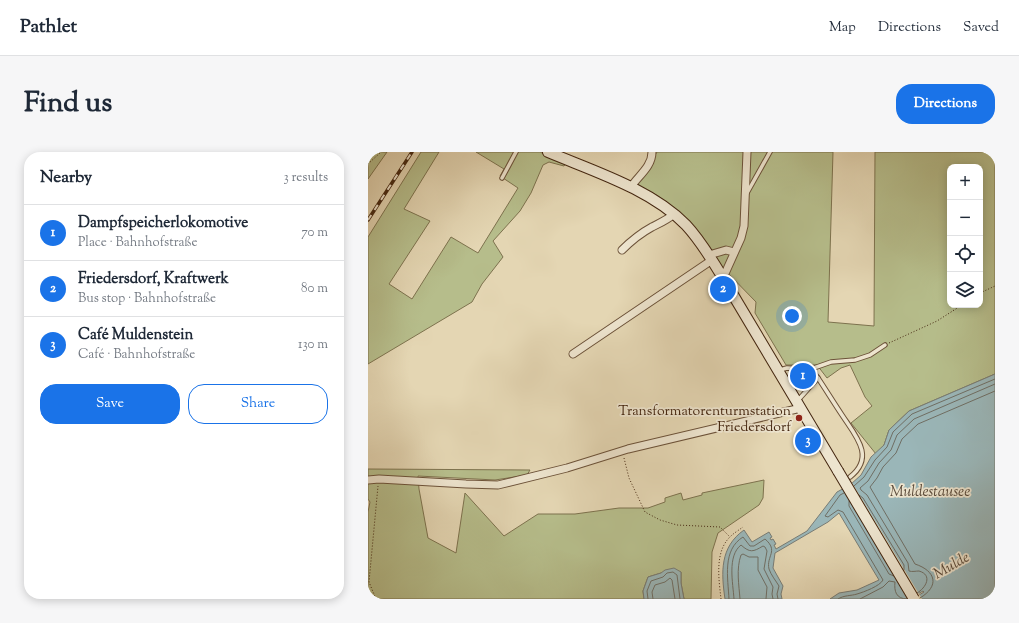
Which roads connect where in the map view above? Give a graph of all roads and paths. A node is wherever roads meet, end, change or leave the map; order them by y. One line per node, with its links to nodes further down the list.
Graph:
1 (381, 152): 7 (path)
2 (516, 152): 8 (lane)
3 (548, 152): 9 (main road)
4 (652, 152): 9 (street)
5 (747, 152): 10 (street)
6 (770, 152): 10 (lane)
7 (368, 164)
8 (502, 178)
9 (631, 188): 11 (main road)
10 (745, 197): 13 (street)
11 (674, 214): 12 (street); 14 (main road)
12 (622, 250)
13 (734, 252): 14 (street); 15 (street)
14 (710, 257): 15 (main road); 20 (street)
15 (723, 278): 22 (main road)
16 (995, 286): 17 (path)
17 (983, 292)
18 (957, 308): 19 (path)
19 (885, 345): 21 (lane)
20 (573, 354)
21 (811, 368): 22 (lane); 23 (lane)
22 (779, 370): 24 (main road)
23 (818, 378): 24 (lane); 26 (lane)
24 (799, 404): 25 (street); 33 (main road, bridge)
25 (623, 451): 27 (street); 30 (path)
26 (850, 478)
27 (379, 479): 28 (street); 31 (path)
28 (368, 480)
29 (744, 528): 30 (path)
30 (730, 537): 32 (path)
31 (376, 599)
32 (721, 599)
33 (914, 599)

